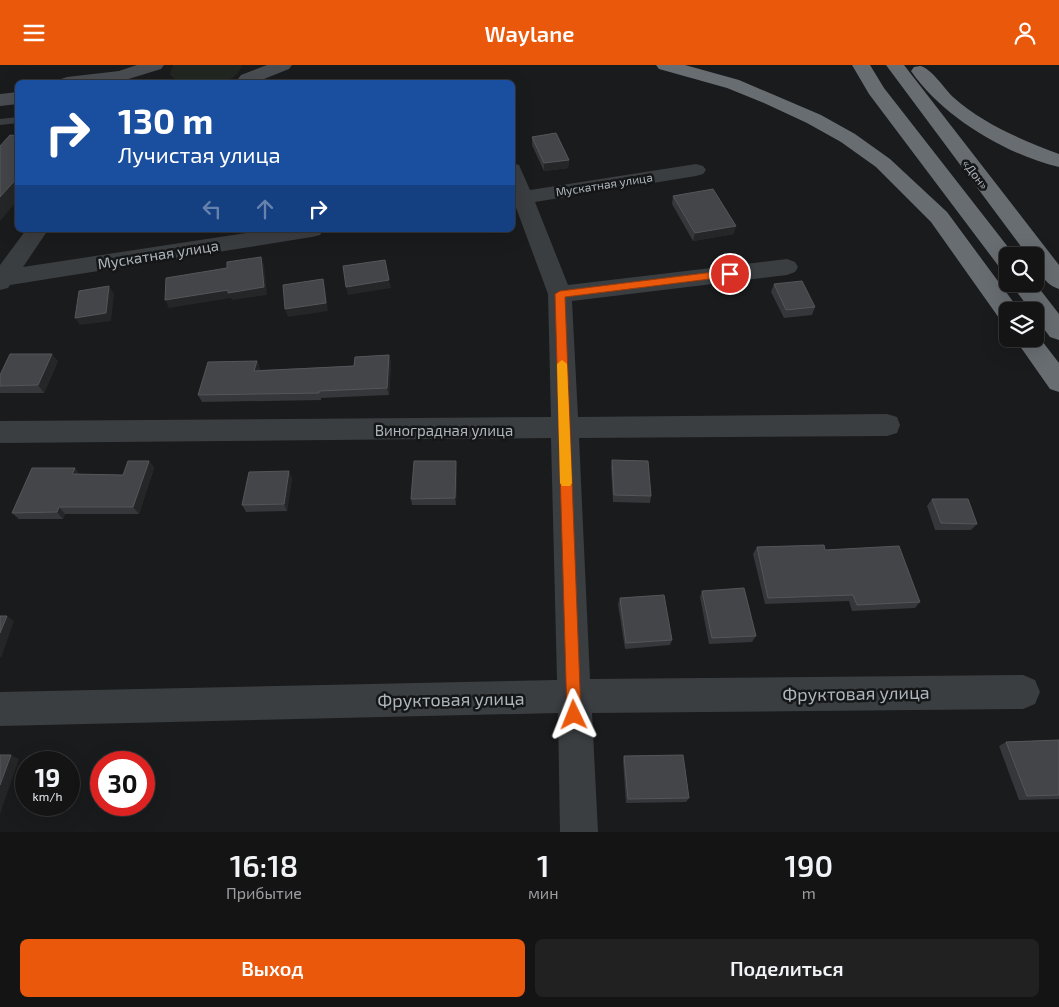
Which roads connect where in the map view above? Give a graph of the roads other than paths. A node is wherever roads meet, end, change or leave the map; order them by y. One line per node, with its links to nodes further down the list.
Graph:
1 (155, 65): 9 (main road)
2 (160, 65): 10 (main road)
3 (283, 65): 8 (main road)
4 (665, 65): 29 (highway)
5 (860, 65): 23 (highway, «Дон»)
6 (895, 65): 26 (highway, «Дон»)
7 (916, 65): 17 (highway)
8 (248, 75)
9 (91, 80)
10 (157, 80)
11 (15, 89): 12 (main road)
12 (0, 91)
13 (15, 98): 14 (main road)
14 (0, 100)
15 (15, 120): 16 (lane)
16 (0, 122)
17 (1059, 161)
18 (696, 170): 20 (street, Мускатная улица)
19 (515, 184): 20 (street)
20 (518, 198): 28 (street)
21 (36, 232): 25 (street)
22 (300, 232): 25 (street, Мускатная улица)
23 (999, 251)
24 (787, 267): 28 (street)
25 (2, 280)
26 (1059, 281)
27 (1029, 292): 30 (highway)
28 (560, 294): 34 (street)
29 (1001, 302)
30 (1059, 331)
31 (1033, 347): 32 (highway)
32 (1059, 382)
33 (888, 425): 34 (street, Виноградная улица)
34 (564, 429): 35 (street, Виноградная улица); 37 (street)
35 (0, 432)
36 (1023, 692): 37 (street, Фруктовая улица)
37 (573, 696): 38 (street, Фруктовая улица); 39 (street)
38 (0, 709)
39 (579, 832)

